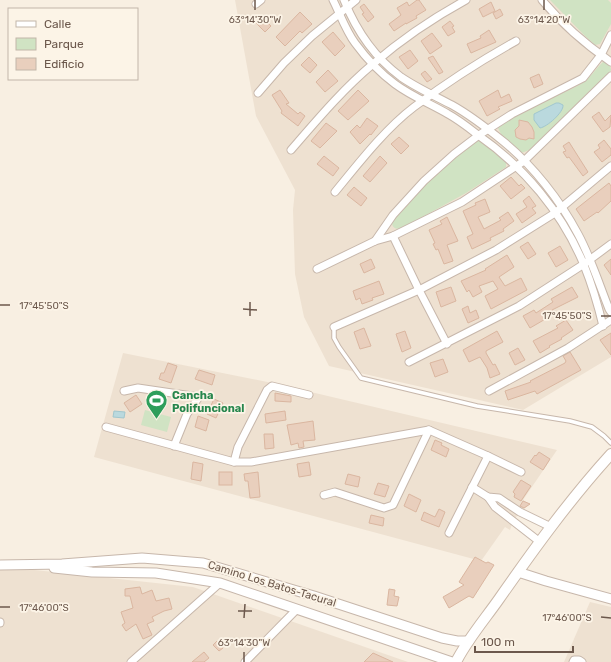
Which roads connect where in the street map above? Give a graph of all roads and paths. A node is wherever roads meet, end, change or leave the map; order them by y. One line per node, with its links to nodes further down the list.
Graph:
1 (333, 0): 7 (street)
2 (344, 0): 6 (street)
3 (356, 0): 6 (street)
4 (466, 0): 11 (street)
5 (542, 0): 10 (street)
6 (347, 8): 7 (street); 11 (street)
7 (340, 14): 13 (street); 15 (street)
8 (611, 35): 10 (street)
9 (516, 41): 16 (street)
10 (601, 55): 12 (street); 18 (street)
11 (380, 58): 13 (street); 16 (street)
12 (611, 62)
13 (372, 64): 17 (street); 20 (street)
14 (611, 76): 21 (street)
15 (258, 93)
16 (433, 94): 17 (street); 18 (street)
17 (424, 101): 19 (street); 24 (street)
18 (487, 129): 19 (street); 21 (street)
19 (479, 135): 22 (street); 28 (street)
20 (291, 150)
21 (524, 161): 22 (street); 25 (street)
22 (517, 166): 26 (street); 27 (street)
23 (611, 166): 25 (street)
24 (335, 192)
25 (562, 208): 26 (street); 30 (street)
26 (555, 213): 31 (street); 33 (street)
27 (393, 236): 28 (street); 33 (street)
28 (375, 241): 32 (street)
29 (611, 244): 30 (street)
30 (590, 259): 31 (street); 34 (street)
31 (584, 264): 36 (street); 38 (street)
32 (317, 269)
33 (419, 290): 37 (street); 38 (street)
34 (611, 312)
35 (611, 320): 36 (street)
36 (603, 326): 41 (street)
37 (334, 327): 45 (lane)
38 (447, 344): 39 (street)
39 (409, 362)
40 (124, 391): 46 (street)
41 (489, 391)
42 (309, 395): 49 (street)
43 (106, 427): 46 (street)
44 (429, 430): 48 (street); 49 (street); 52 (street)
45 (611, 443)
46 (174, 446): 49 (street)
47 (611, 454): 55 (main road)
48 (488, 456): 50 (street); 51 (street)
49 (234, 462)
50 (521, 472)
51 (472, 487): 53 (street); 57 (street)
52 (324, 495)
53 (488, 497): 54 (street); 56 (street)
54 (530, 517): 55 (street); 56 (street)
55 (551, 527): 58 (main road)
56 (522, 528): 58 (street)
57 (449, 533)
58 (540, 542): 61 (main road)
59 (21, 565): 60 (street, Camino Los Batos-Tacural); 62 (street, Camino Los Batos-Tacural); 65 (street, Camino Los Batos-Tacural)
60 (0, 566)
61 (518, 572): 63 (street); 65 (main road)
62 (220, 583): 64 (street, Camino Los Batos-Tacural); 66 (street)
63 (611, 599)
64 (297, 609): 67 (street); 68 (street, Camino Los Batos-Tacural)
65 (469, 641): 69 (main road)
66 (131, 662)
67 (245, 662)
68 (452, 662)
69 (456, 662)
70 (573, 662): 71 (street)
71 (582, 662)

